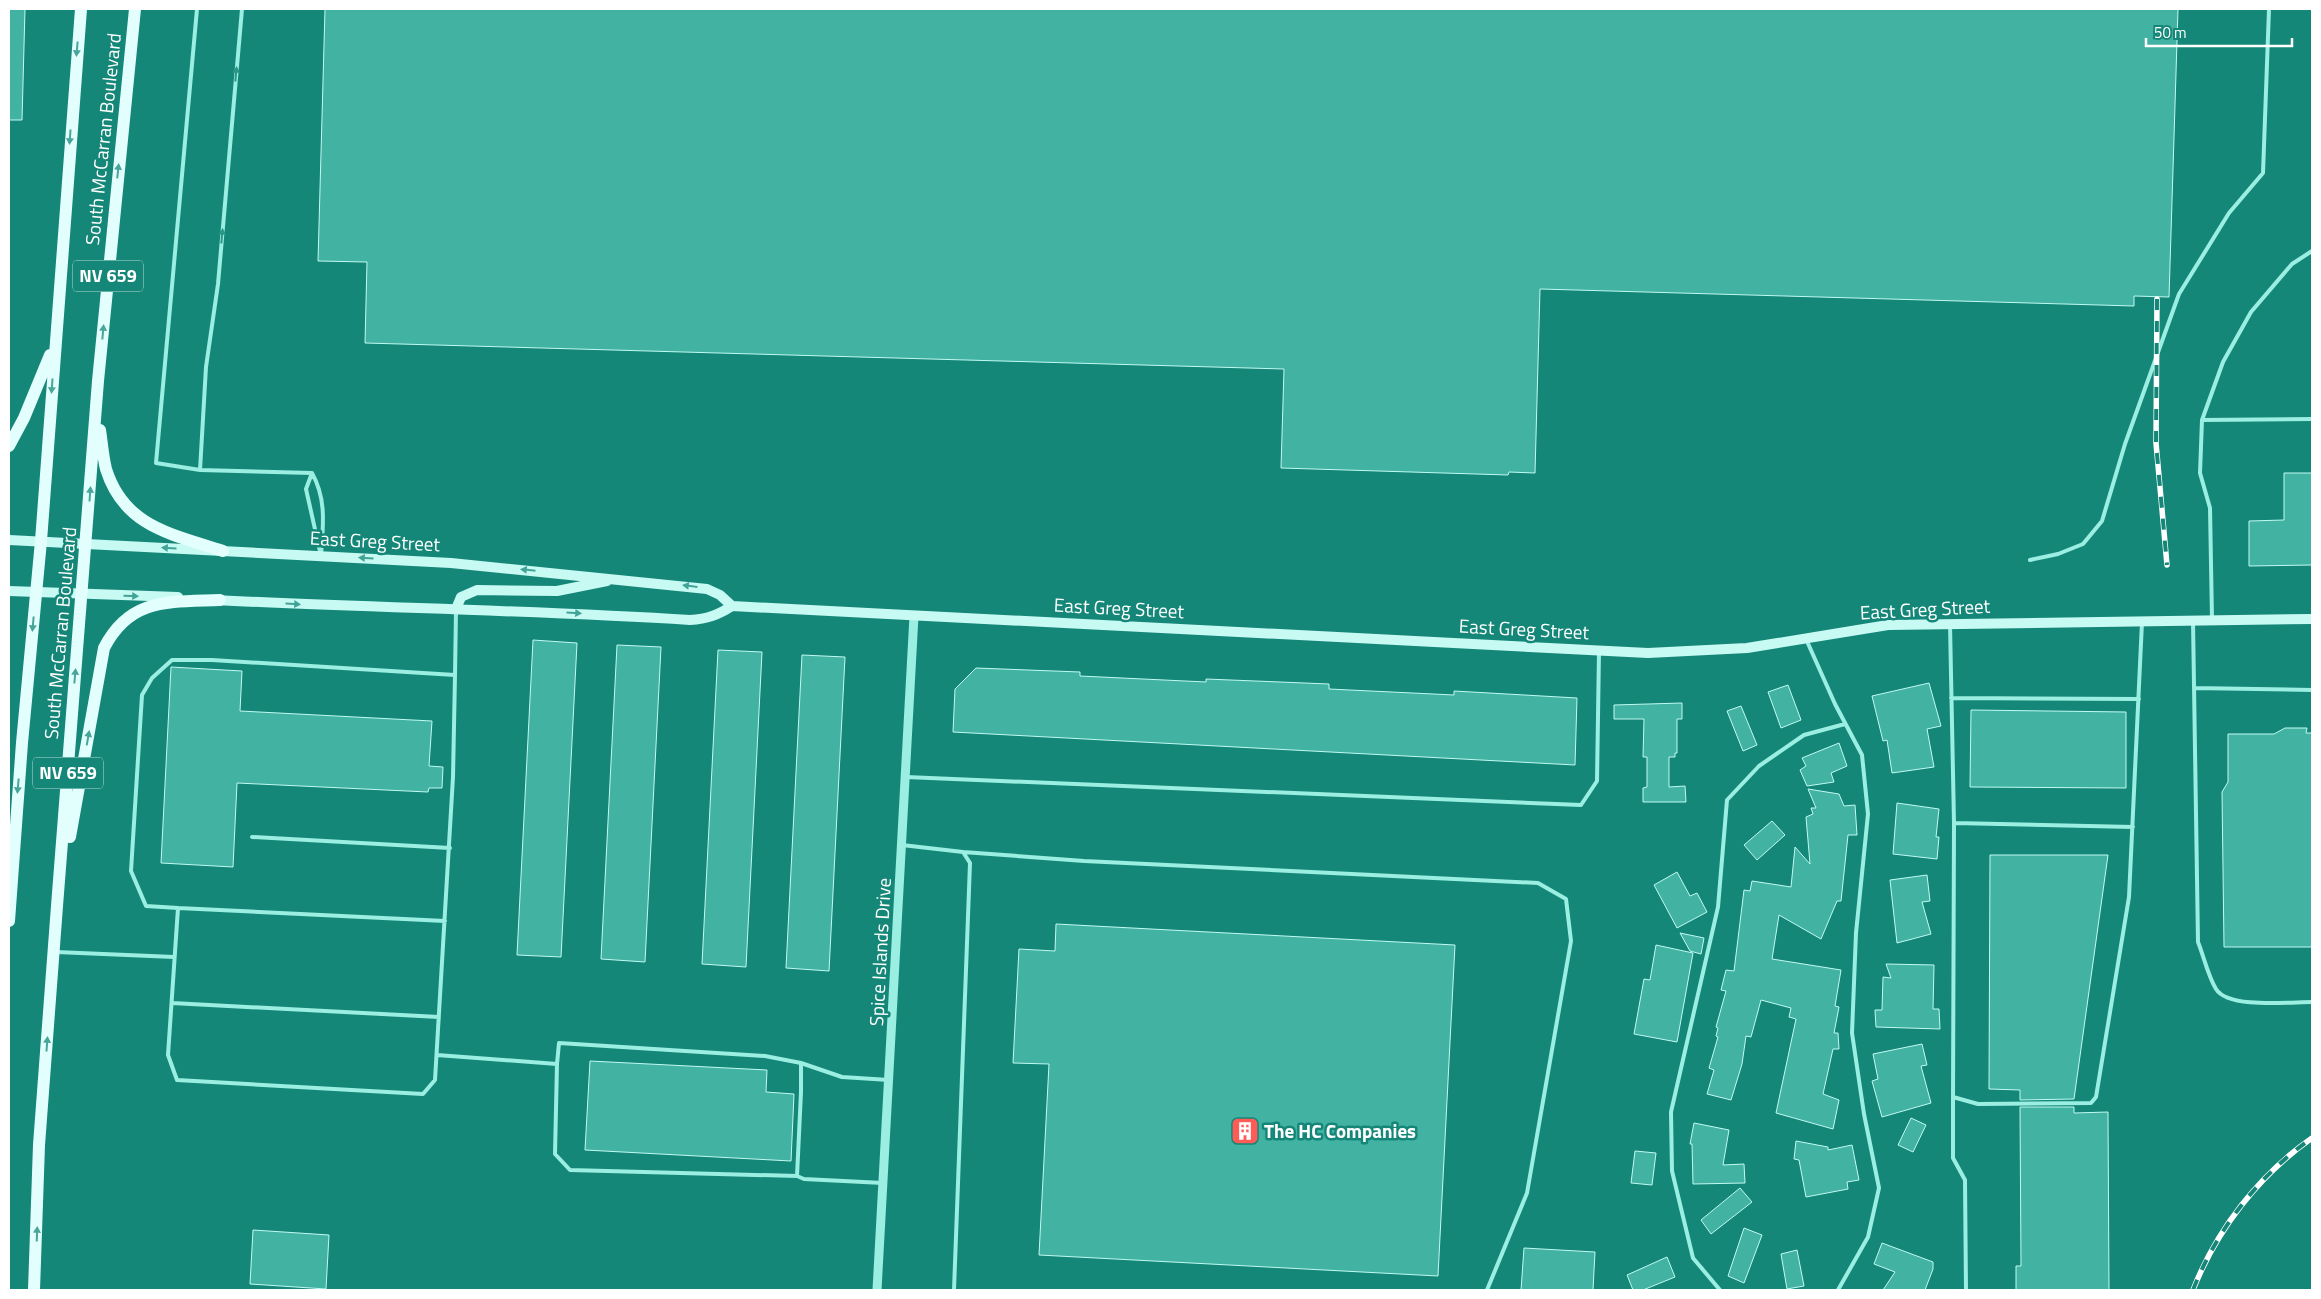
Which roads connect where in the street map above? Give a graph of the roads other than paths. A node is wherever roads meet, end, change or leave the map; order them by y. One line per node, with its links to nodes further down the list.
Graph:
1 (81, 9): 7 (main road, South McCarran Boulevard / NV 659, one-way to 7)
2 (135, 9): 8 (main road, South McCarran Boulevard / NV 659, one-way to 2)
3 (197, 9): 12 (lane)
4 (242, 9): 12 (lane, one-way to 4)
5 (2269, 9): 19 (lane)
6 (2312, 250): 10 (lane)
7 (55, 344): 11 (main road); 15 (main road, South McCarran Boulevard / NV 659, one-way to 15)
8 (96, 408): 16 (main road, South McCarran Boulevard / NV 659, one-way to 8); 17 (main road)
9 (2312, 419): 10 (lane)
10 (2202, 420): 29 (lane)
11 (9, 446)
12 (200, 470): 13 (lane)
13 (312, 473): 18 (lane); 18 (lane)
14 (9, 540): 15 (main road, East Greg Street)
15 (41, 541): 16 (main road, East Greg Street); 22 (main road, South McCarran Boulevard / NV 659)
16 (86, 543): 17 (main road, East Greg Street, one-way to 16); 23 (main road, South McCarran Boulevard / NV 659)
17 (223, 550): 18 (main road, East Greg Street)
18 (321, 556): 20 (main road, East Greg Street, one-way to 18)
19 (2030, 560)
20 (617, 579): 25 (main road, East Greg Street, one-way to 20); 26 (main road)
21 (9, 591): 22 (main road)
22 (36, 592): 23 (main road); 50 (main road, South McCarran Boulevard / NV 659, one-way to 50)
23 (82, 594): 24 (main road, one-way to 24); 48 (main road, South McCarran Boulevard / NV 659, one-way to 23)
24 (220, 600): 26 (main road, one-way to 26); 48 (main road, one-way to 24)
25 (732, 606): 26 (main road, one-way to 25); 27 (main road, East Greg Street)
26 (456, 608): 35 (lane)
27 (914, 616): 34 (main road, East Greg Street); 41 (street, Spice Islands Drive)
28 (2193, 619): 29 (main road, East Greg Street); 31 (main road, East Greg Street); 36 (lane)
29 (2212, 619): 30 (main road, East Greg Street)
30 (2312, 619)
31 (2142, 620): 32 (main road, East Greg Street); 39 (lane)
32 (1950, 623): 33 (main road, East Greg Street); 38 (lane)
33 (1806, 639): 34 (main road, East Greg Street); 40 (lane)
34 (1599, 650): 41 (lane)
35 (455, 675): 46 (lane); 49 (lane)
36 (2194, 688): 37 (lane); 54 (lane)
37 (2312, 690)
38 (1951, 698): 39 (lane); 42 (lane)
39 (2138, 699): 43 (lane)
40 (1845, 724): 68 (lane); 69 (lane)
41 (906, 776): 45 (street, Spice Islands Drive)
42 (1954, 823): 43 (lane); 61 (lane)
43 (2133, 828): 61 (lane)
44 (252, 837): 46 (lane)
45 (902, 845): 47 (lane); 60 (street, Spice Islands Drive)
46 (450, 848): 51 (lane)
47 (963, 852): 66 (lane); 67 (lane)
48 (57, 906): 52 (main road, South McCarran Boulevard / NV 659)
49 (178, 908): 51 (lane); 53 (lane)
50 (9, 921)
51 (445, 922): 56 (lane)
52 (54, 952): 53 (lane); 64 (main road, South McCarran Boulevard / NV 659, one-way to 52)
53 (174, 957): 55 (lane)
54 (2312, 1002)
55 (172, 1003): 56 (lane); 57 (lane)
56 (439, 1016): 57 (lane)
57 (437, 1055): 59 (lane)
58 (801, 1063): 59 (lane); 60 (lane); 62 (lane)
59 (557, 1064): 62 (lane)
60 (889, 1080): 63 (street, Spice Islands Drive)
61 (1953, 1097): 70 (lane)
62 (797, 1176): 63 (lane)
63 (883, 1183): 65 (street, Spice Islands Drive)
64 (34, 1290)
65 (877, 1290)
66 (954, 1290)
67 (1487, 1290)
68 (1720, 1290)
69 (1838, 1290)
70 (1966, 1290)

